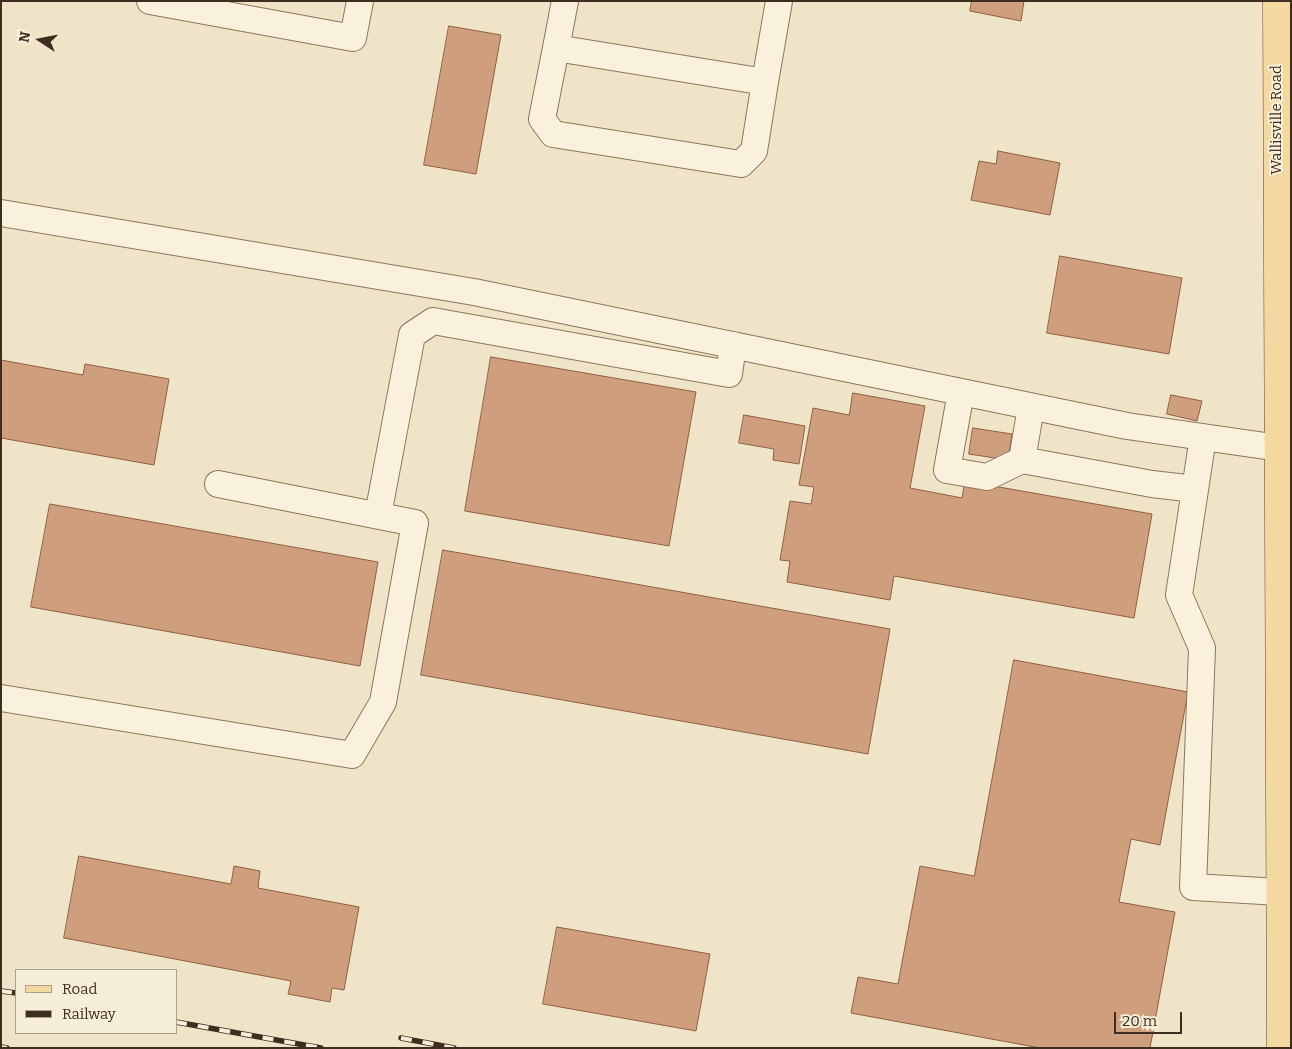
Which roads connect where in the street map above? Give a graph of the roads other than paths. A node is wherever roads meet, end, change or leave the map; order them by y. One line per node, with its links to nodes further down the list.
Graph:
1 (150, 1): 2 (lane)
2 (360, 1)
3 (565, 1): 6 (lane)
4 (779, 1): 7 (lane)
5 (1277, 1): 8 (main road, Wallisville Road)
6 (556, 48): 7 (lane); 7 (lane)
7 (765, 82)
8 (1284, 87): 11 (main road, Wallisville Road)
9 (1, 213): 10 (lane)
10 (733, 345): 12 (lane); 19 (lane)
11 (1285, 361): 15 (main road, Wallisville Road)
12 (961, 392): 13 (lane); 16 (lane)
13 (1032, 407): 14 (lane); 16 (lane)
14 (1203, 437): 15 (lane); 18 (lane)
15 (1279, 448): 21 (main road, Wallisville Road)
16 (1022, 460): 18 (lane)
17 (218, 484): 19 (lane)
18 (1195, 489): 21 (lane)
19 (378, 515): 20 (lane)
20 (1, 698)
21 (1286, 893): 22 (main road, Wallisville Road)
22 (1281, 1048)

